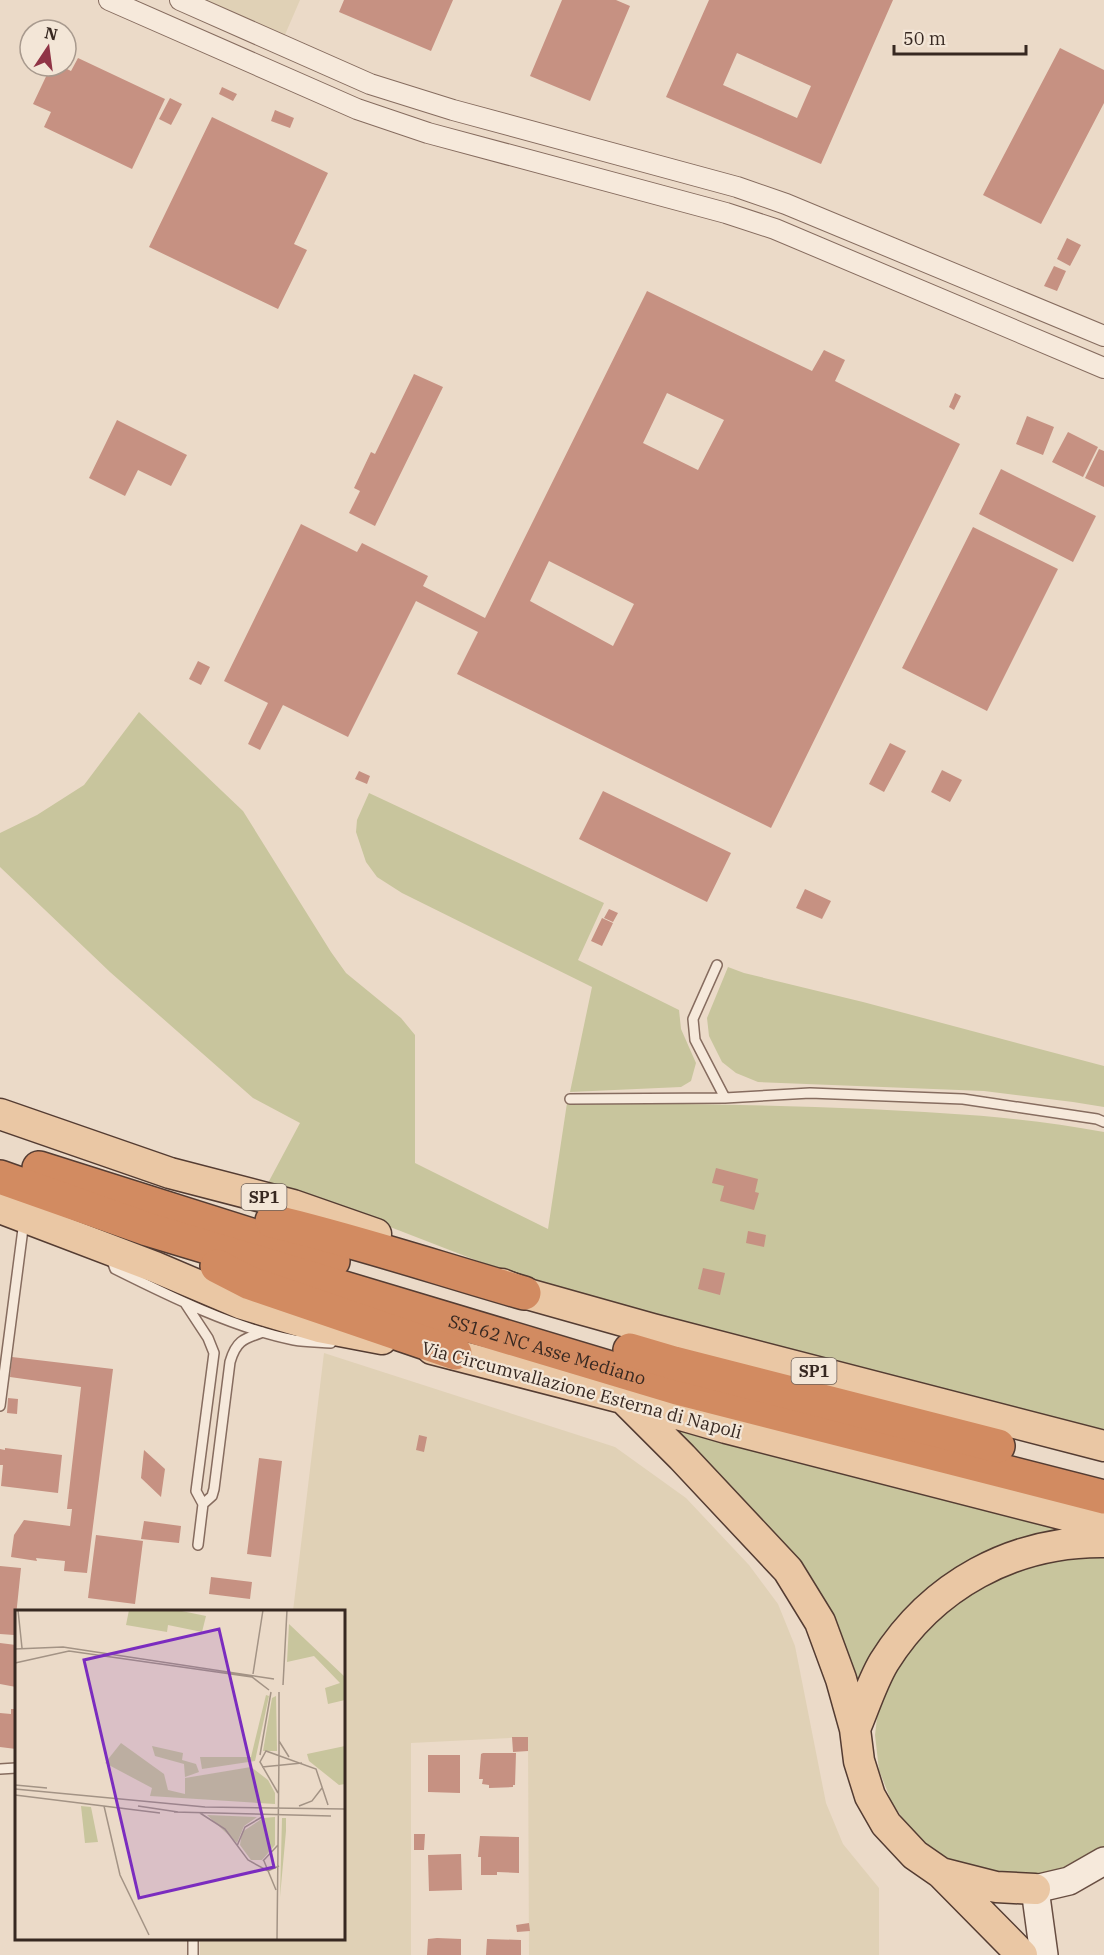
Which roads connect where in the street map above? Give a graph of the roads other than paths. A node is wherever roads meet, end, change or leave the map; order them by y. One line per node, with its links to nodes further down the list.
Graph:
1 (109, 0): 4 (street)
2 (180, 0): 3 (street)
3 (1104, 336)
4 (1104, 368)
5 (717, 965): 6 (lane)
6 (725, 1098): 7 (lane); 9 (lane)
7 (570, 1099)
8 (0, 1114): 14 (main road, SP1)
9 (1102, 1119)
10 (6, 1164): 12 (highway, SS162 NC Asse Mediano); 14 (highway); 22 (highway, SS162 NC Asse Mediano)
11 (12, 1212): 13 (main road, Via Circumvallazione Esterna di Napoli); 20 (lane)
12 (147, 1228): 18 (highway); 23 (highway, SS162 NC Asse Mediano)
13 (107, 1249): 15 (lane); 18 (main road, Via Circumvallazione Esterna di Napoli)
14 (524, 1293): 21 (main road, SP1)
15 (185, 1303): 16 (lane); 24 (lane)
16 (263, 1332): 17 (lane); 24 (lane)
17 (340, 1344)
18 (455, 1353): 19 (main road, Via Circumvallazione Esterna di Napoli)
19 (622, 1398): 25 (main road, Via Circumvallazione Esterna di Napoli); 28 (main road)
20 (0, 1406)
21 (1104, 1446)
22 (1104, 1473)
23 (1104, 1497)
24 (203, 1504): 27 (lane)
25 (1104, 1525)
26 (1104, 1542): 28 (main road)
27 (198, 1545)
28 (855, 1730): 32 (main road)
29 (15, 1768): 30 (lane)
30 (0, 1769)
31 (1104, 1861): 33 (main road)
32 (941, 1873): 33 (main road); 34 (main road)
33 (1035, 1889): 35 (main road)
34 (1022, 1955)
35 (1044, 1955)

